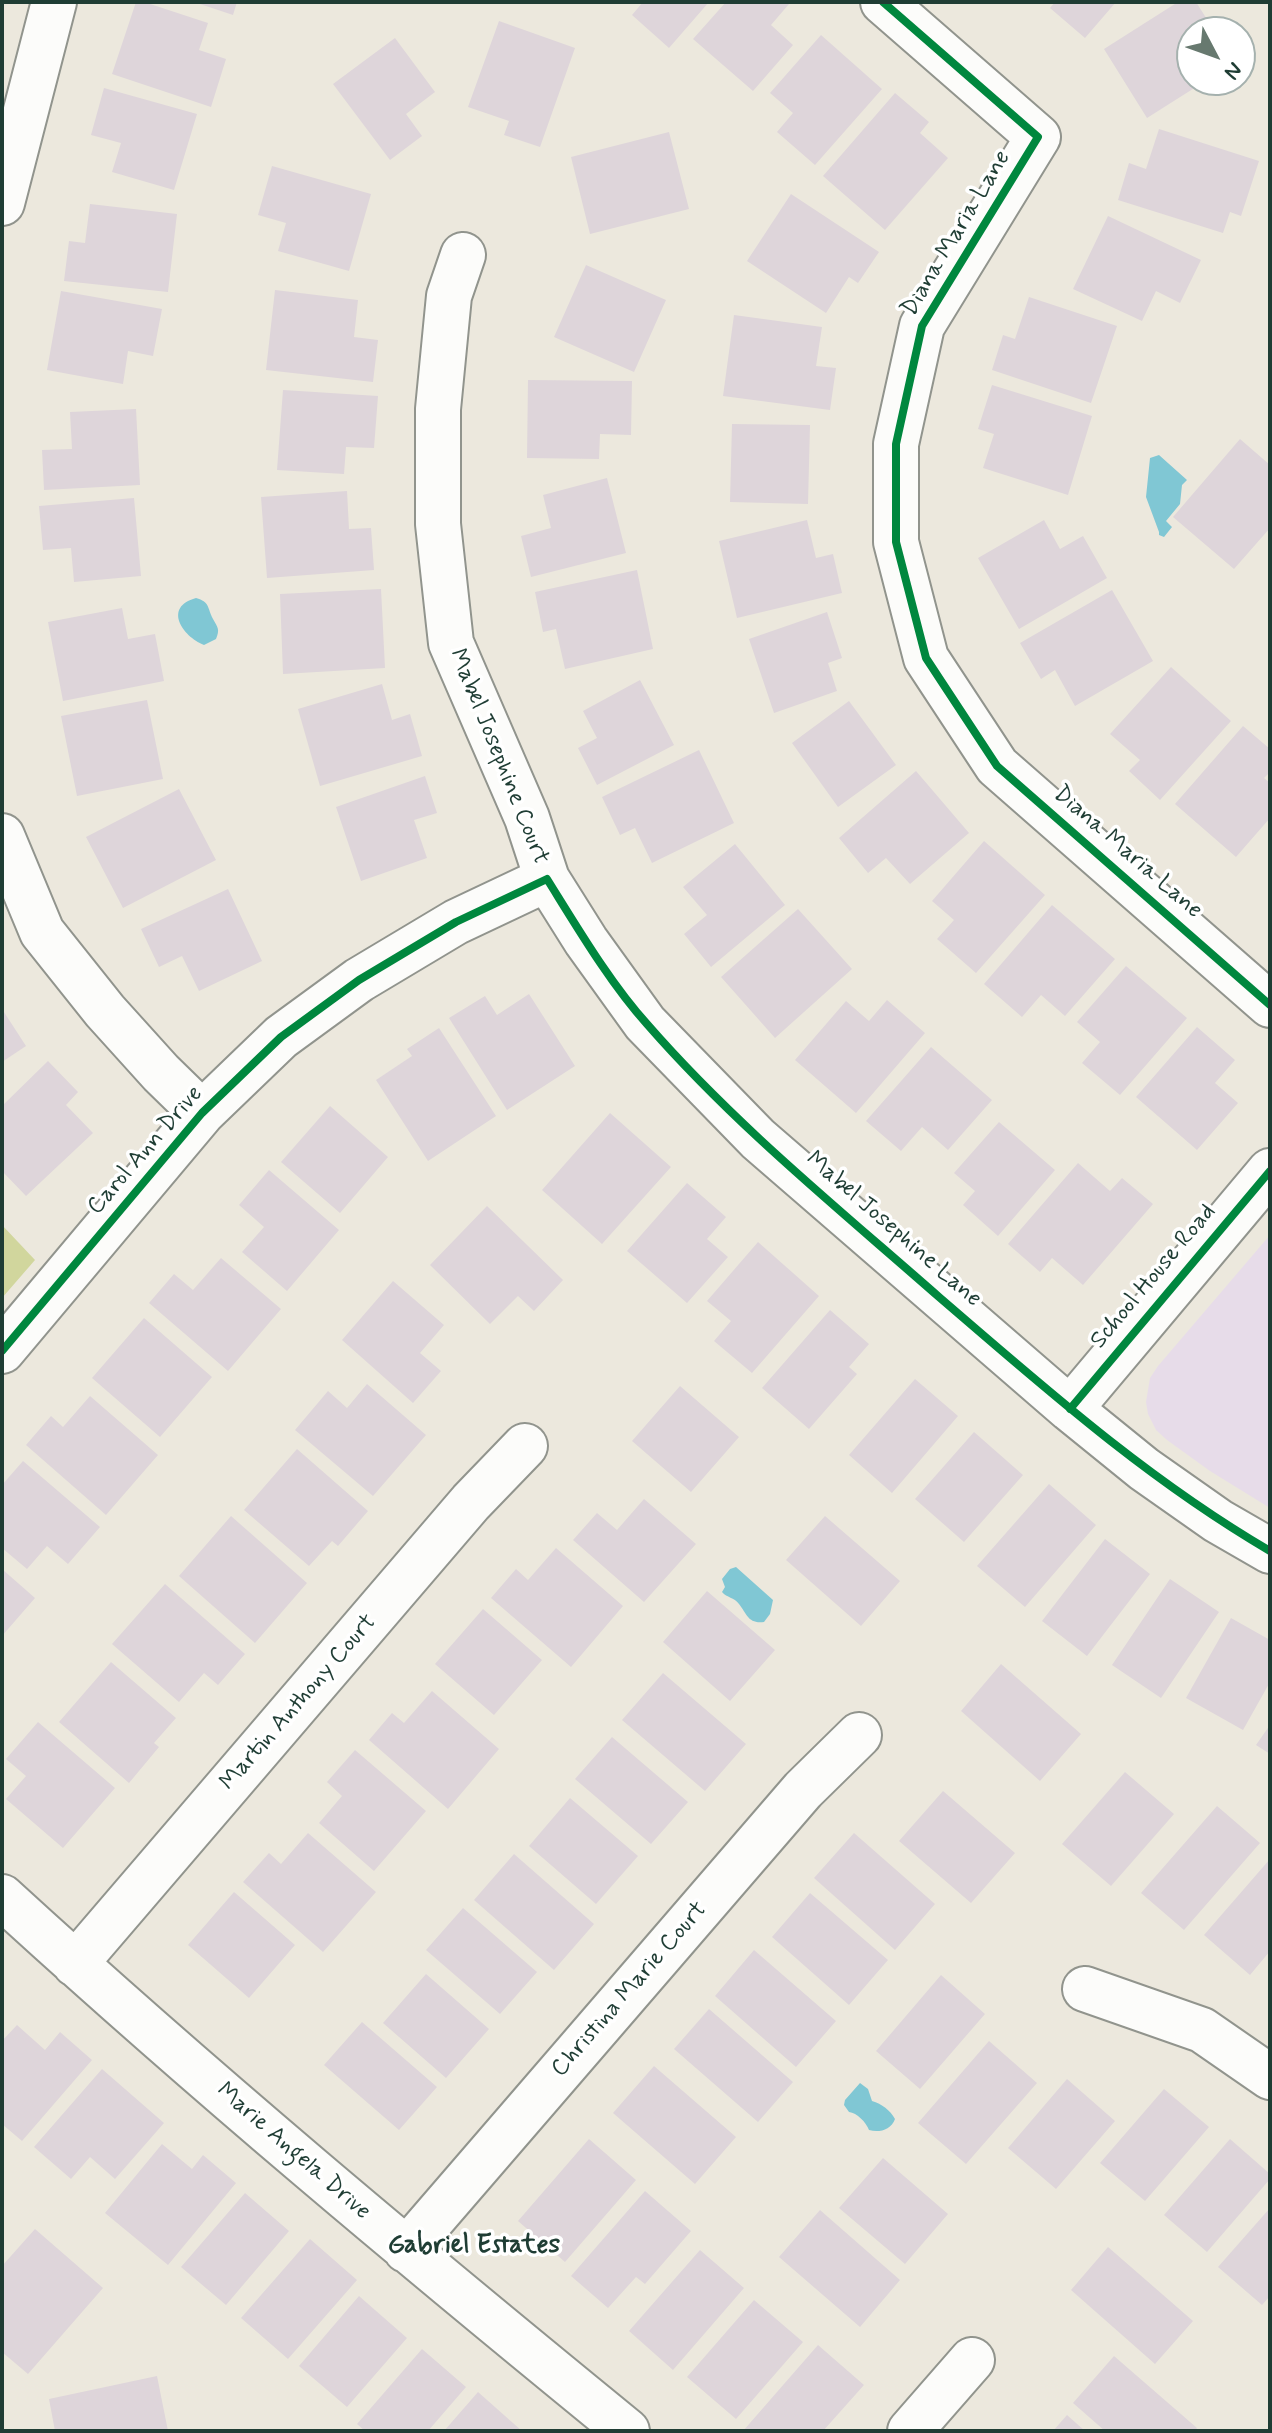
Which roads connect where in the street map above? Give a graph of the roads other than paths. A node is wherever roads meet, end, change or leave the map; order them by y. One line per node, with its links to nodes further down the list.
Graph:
1 (54, 2): 3 (street)
2 (893, 11): 7 (street, Diana Maria Lane)
3 (2, 203)
4 (463, 255): 6 (street, Mabel Josephine Court)
5 (2, 836): 8 (street)
6 (547, 879): 8 (street, Carol Ann Drive); 11 (street, Mabel Josephine Lane)
7 (1270, 1005)
8 (202, 1113): 10 (street, Carol Ann Drive)
9 (1270, 1171): 11 (street, School House Road)
10 (2, 1351)
11 (1070, 1409): 13 (street, Mabel Josephine Lane)
12 (525, 1446): 16 (street, Martin Anthony Court)
13 (1270, 1551)
14 (859, 1735): 19 (street, Christina Marie Court)
15 (2, 1897): 16 (street, Marie Angela Drive)
16 (75, 1964): 19 (street, Marie Angela Drive)
17 (1085, 1989): 18 (street)
18 (1270, 2077)
19 (406, 2250): 21 (street, Marie Angela Drive)
20 (972, 2360): 22 (street)
21 (627, 2431)
22 (910, 2431)

